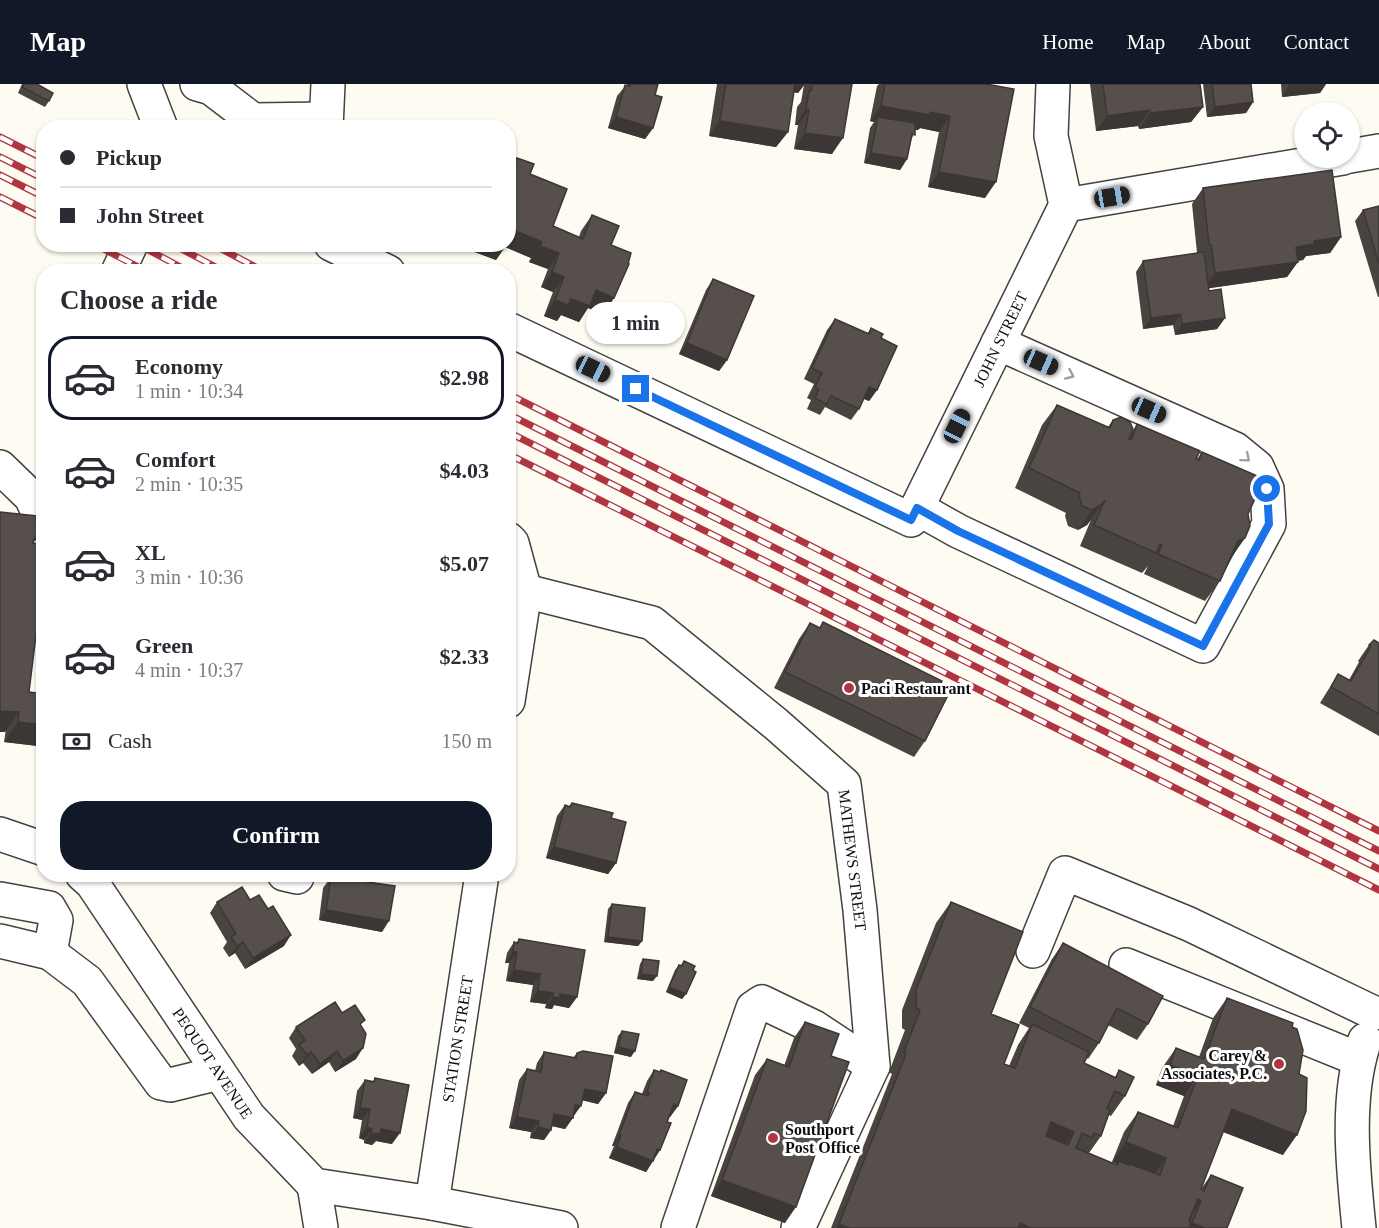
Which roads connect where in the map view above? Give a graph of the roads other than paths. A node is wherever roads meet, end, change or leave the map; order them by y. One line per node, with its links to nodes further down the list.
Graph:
1 (144, 84): 5 (street)
2 (197, 84): 6 (street)
3 (328, 84): 7 (street)
4 (1053, 84): 11 (street)
5 (158, 120)
6 (244, 120)
7 (326, 120)
8 (1379, 151): 9 (street)
9 (1360, 154)
10 (1294, 166): 11 (street)
11 (1066, 205): 15 (street, JOHN STREET)
12 (347, 252): 13 (street)
13 (372, 264)
14 (516, 333): 18 (street)
15 (998, 343): 18 (street, JOHN STREET); 18 (street, one-way to 18)
16 (0, 467): 17 (street)
17 (36, 508)
18 (917, 508)
19 (516, 558): 20 (street)
20 (525, 591): 21 (street); 33 (street, MATHEWS STREET)
21 (516, 636)
22 (0, 834): 23 (street)
23 (36, 846)
24 (91, 882): 34 (street, PEQUOT AVENUE)
25 (481, 882): 36 (street, STATION STREET)
26 (0, 899): 29 (street)
27 (0, 941): 29 (street)
28 (1033, 951): 31 (street)
29 (50, 953): 34 (street)
30 (1126, 964): 32 (street)
31 (1377, 1007): 32 (street)
32 (1358, 1059): 41 (street)
33 (873, 1066): 39 (street); 40 (street, MATHEWS STREET)
34 (219, 1072): 35 (street, PEQUOT AVENUE)
35 (314, 1185): 36 (street); 37 (street)
36 (432, 1203): 38 (street)
37 (321, 1228)
38 (561, 1228)
39 (678, 1228)
40 (798, 1228)
41 (1359, 1228)

